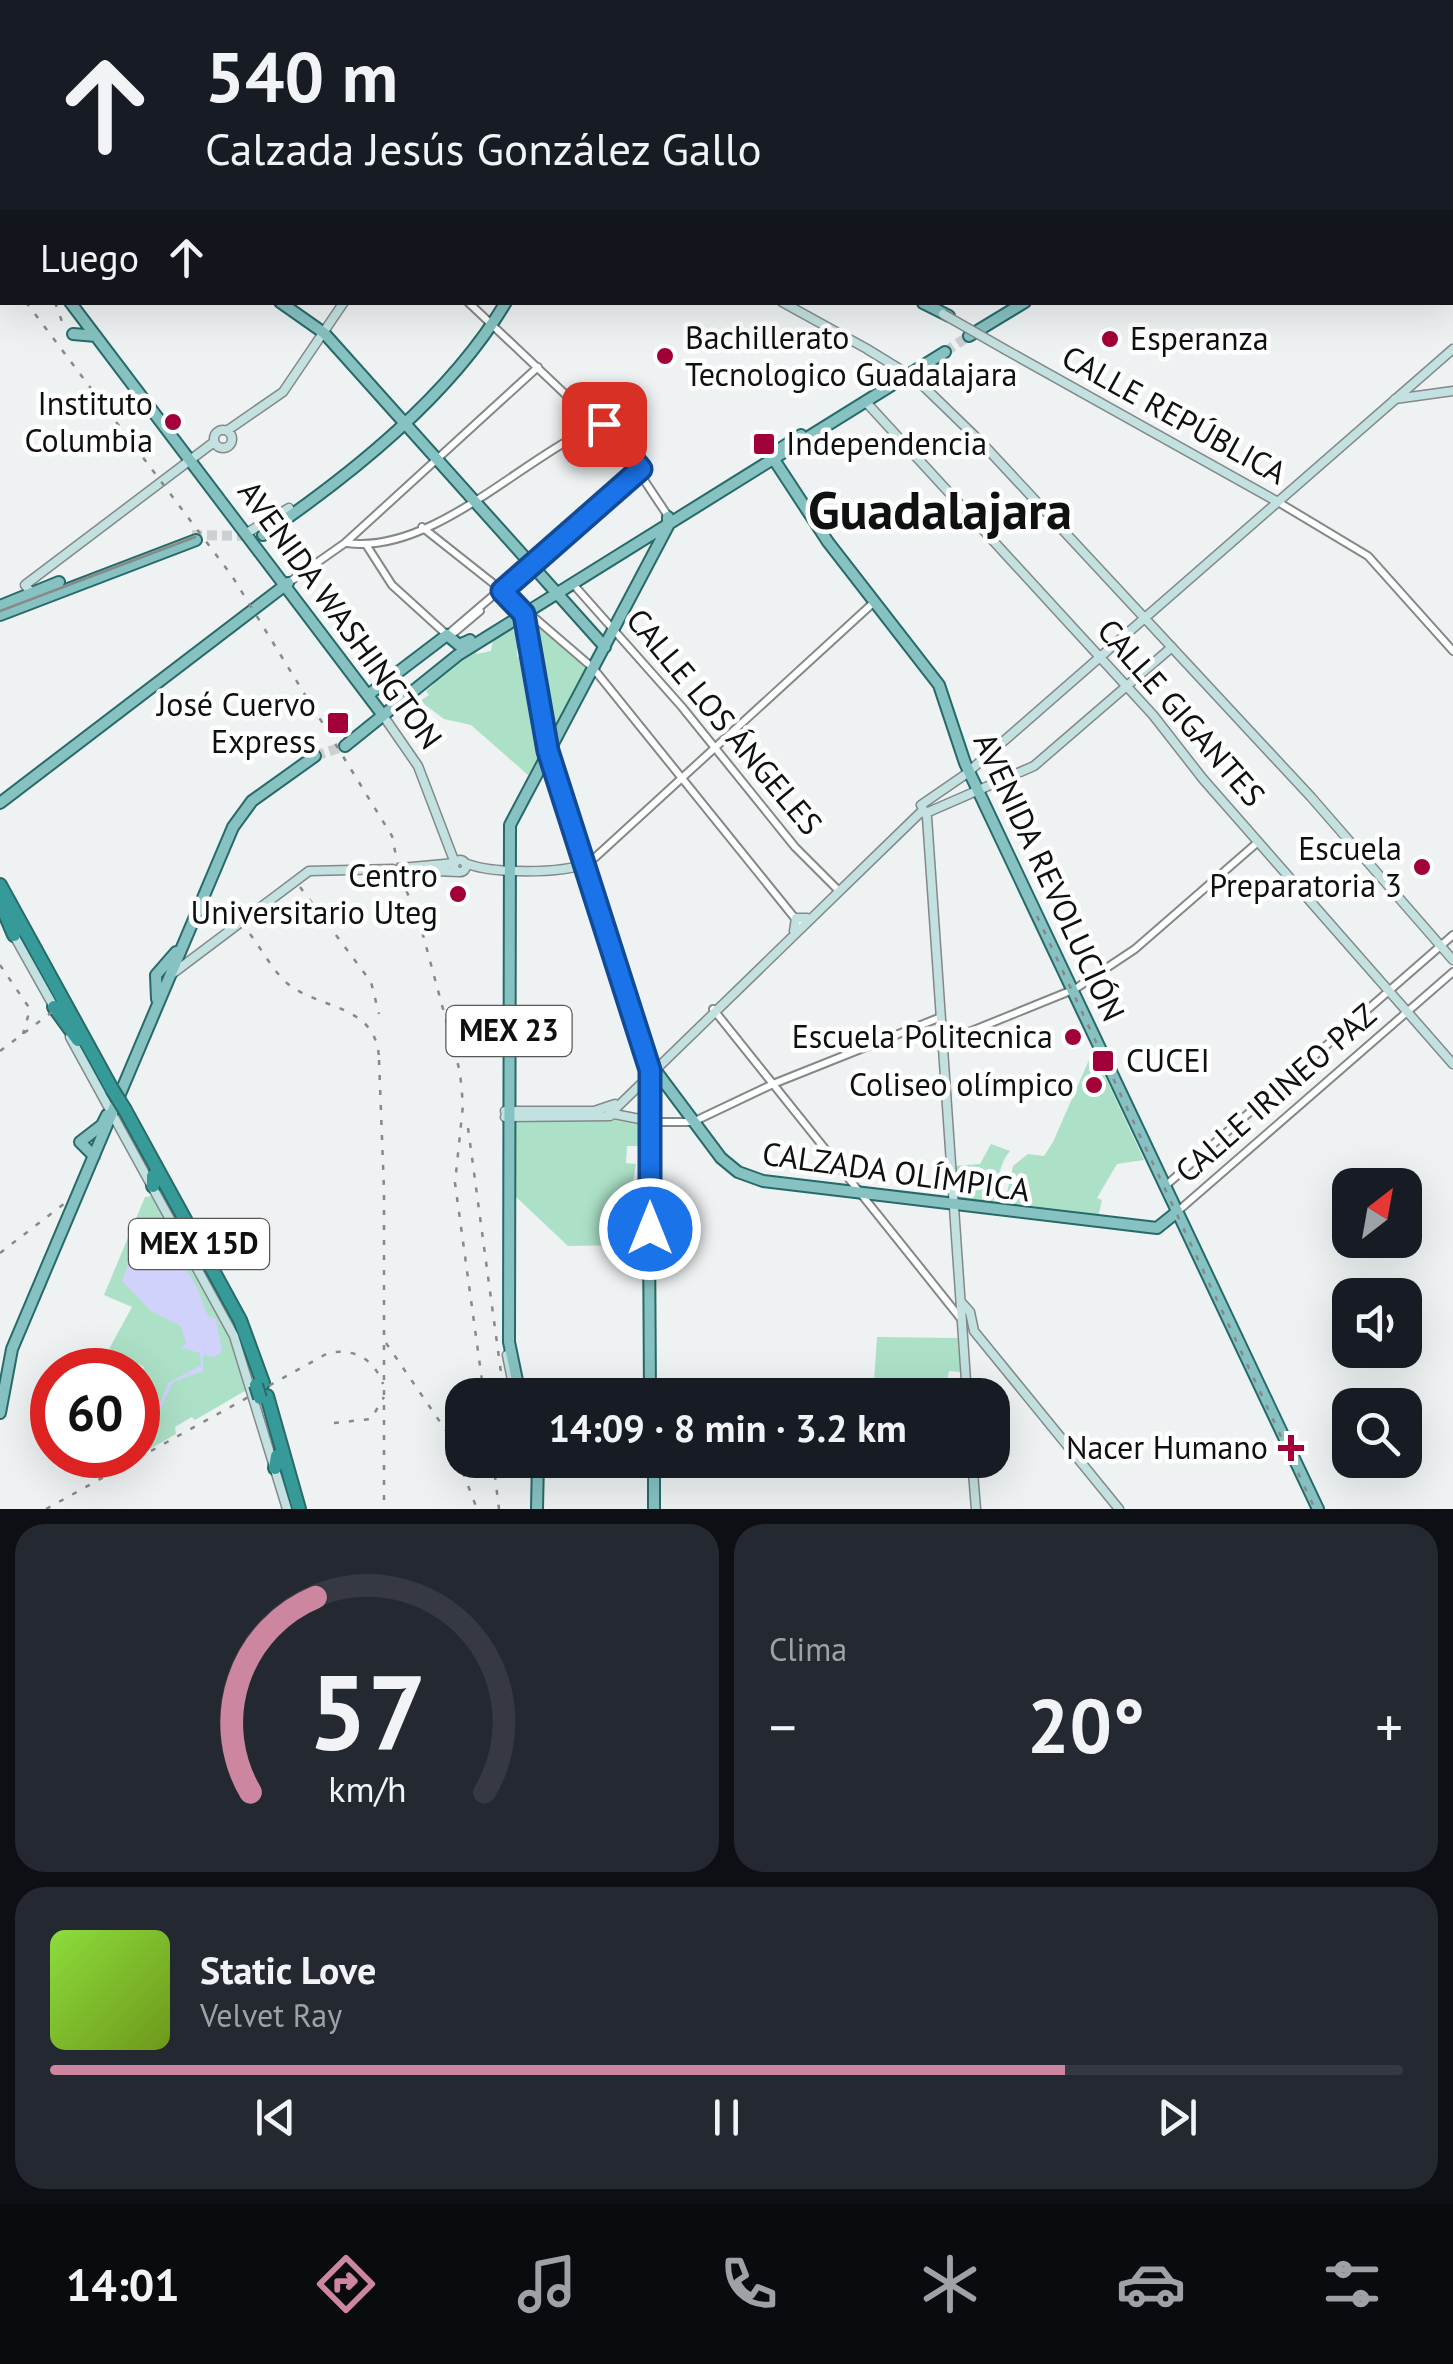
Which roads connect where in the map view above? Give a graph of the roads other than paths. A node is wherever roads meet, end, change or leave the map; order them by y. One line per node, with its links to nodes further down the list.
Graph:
1 (75, 305): 27 (main road)
2 (76, 305): 27 (main road)
3 (280, 305): 14 (main road)
4 (342, 305): 14 (main road)
5 (473, 305): 12 (street)
6 (501, 305): 12 (main road)
7 (787, 305): 19 (main road)
8 (926, 305): 13 (main road)
9 (927, 305): 13 (main road, bridge)
10 (1009, 305): 13 (main road)
11 (1020, 305): 13 (main road)
12 (491, 323): 18 (street); 23 (main road); 23 (main road)
13 (971, 332): 16 (main road)
14 (324, 334): 23 (main road); 24 (main road)
15 (943, 349): 19 (main road)
16 (1008, 351): 34 (main road, CALLE REPÚBLICA)
17 (1449, 352): 21 (main road)
18 (537, 368): 29 (street); 30 (street)
19 (908, 372): 22 (main road); 28 (main road); 52 (main road)
20 (1453, 390): 21 (main road)
21 (1397, 398): 34 (main road)
22 (865, 401): 28 (main road); 58 (main road, CALLE GIGANTES)
23 (401, 419): 29 (main road); 32 (main road); 35 (main road)
24 (231, 432): 26 (main road); 26 (main road)
25 (578, 436): 33 (street)
26 (214, 445): 27 (main road)
27 (192, 460): 38 (main road, AVENIDA WASHINGTON); 38 (main road, AVENIDA WASHINGTON); 46 (main road)
28 (772, 460): 36 (main road); 48 (main road, AVENIDA REVOLUCIÓN); 66 (main road, AVENIDA REVOLUCIÓN)
29 (439, 461): 33 (main road); 40 (street)
30 (640, 470): 36 (street); 42 (street)
31 (339, 475): 32 (main road)
32 (328, 485): 35 (main road)
33 (476, 502): 37 (street); 42 (main road)
34 (1278, 502): 52 (main road); 57 (street, CALLE REPÚBLICA)
35 (291, 511): 38 (main road)
36 (669, 519): 43 (main road); 47 (main road); 53 (main road, MEX 23)
37 (422, 526): 41 (street); 45 (street)
38 (255, 535): 44 (main road, AVENIDA WASHINGTON)
39 (194, 537): 46 (main road)
40 (346, 543): 41 (street); 44 (street)
41 (363, 546): 54 (street)
42 (531, 564): 45 (street); 47 (main road)
43 (573, 584): 47 (main road); 53 (street, CALLE LOS ÁNGELES)
44 (287, 586): 61 (main road, AVENIDA WASHINGTON); 69 (main road)
45 (502, 589): 50 (street); 54 (street)
46 (32, 590): 49 (main road); 51 (main road)
47 (555, 591): 50 (main road); 55 (main road)
48 (872, 604): 64 (street); 66 (main road, AVENIDA REVOLUCIÓN)
49 (0, 606)
50 (524, 611): 54 (main road); 59 (street); 63 (main road)
51 (0, 615)
52 (1145, 618): 56 (main road); 58 (main road)
53 (614, 629): 55 (main road, MEX 23); 64 (street, CALLE LOS ÁNGELES)
54 (451, 641): 61 (main road); 62 (main road)
55 (605, 647): 59 (main road, MEX 23)
56 (1172, 647): 60 (main road); 87 (main road)
57 (1453, 652)
58 (1101, 656): 60 (main road, CALLE GIGANTES); 66 (main road)
59 (593, 668): 63 (main road, MEX 23); 67 (street)
60 (1126, 686): 68 (main road); 74 (main road, CALLE GIGANTES)
61 (373, 691): 62 (main road)
62 (383, 713): 62 (main road); 77 (main road, AVENIDA WASHINGTON)
63 (549, 749): 70 (main road); 70 (main road, MEX 23); 76 (main road)
64 (716, 749): 67 (street); 81 (street, CALLE LOS ÁNGELES)
65 (314, 754): 89 (main road)
66 (967, 773): 68 (main road, AVENIDA REVOLUCIÓN); 71 (main road)
67 (684, 779): 76 (street); 83 (street)
68 (974, 789): 71 (main road); 93 (main road, AVENIDA REVOLUCIÓN)
69 (0, 803)
70 (515, 812): 75 (main road, MEX 23)
71 (924, 812): 72 (main road); 73 (main road)
72 (913, 820): 73 (main road); 81 (main road)
73 (927, 824): 98 (main road)
74 (1259, 842): 92 (main road, CALLE GIGANTES); 93 (street)
75 (510, 858): 76 (main road); 77 (main road); 107 (main road); 107 (main road, MEX 23)
76 (586, 864): 102 (main road)
77 (457, 867): 78 (main road)
78 (308, 869): 89 (main road); 91 (main road)
79 (0, 876): 84 (main road)
80 (0, 885): 82 (highway, MEX 15D)
81 (838, 890): 83 (main road)
82 (2, 903): 84 (highway); 85 (highway); 100 (highway, MEX 15D)
83 (801, 925): 96 (main road)
84 (28, 928): 95 (main road)
85 (14, 935): 94 (main road)
86 (1453, 935): 87 (street)
87 (1440, 946): 88 (main road); 92 (street)
88 (1453, 960)
89 (175, 961): 91 (main road); 105 (main road)
90 (1453, 972): 97 (street, CALLE IRINEO PAZ)
91 (172, 974): 105 (main road)
92 (1389, 990): 97 (main road, CALLE GIGANTES); 114 (street)
93 (1070, 992): 99 (street); 114 (main road, AVENIDA REVOLUCIÓN)
94 (54, 1006): 100 (highway); 105 (main road)
95 (75, 1010): 100 (highway); 105 (main road)
96 (714, 1011): 102 (main road); 103 (street)
97 (1408, 1011): 101 (main road, CALLE GIGANTES); 118 (street, CALLE IRINEO PAZ)
98 (940, 1017): 99 (main road); 103 (street)
99 (947, 1042): 117 (main road)
100 (84, 1044): 105 (highway, MEX 15D)
101 (1453, 1064)
102 (652, 1068): 104 (main road); 106 (main road); 110 (main road, CALZADA OLÍMPICA); 111 (main road)
103 (774, 1084): 110 (street); 116 (street)
104 (626, 1100): 108 (main road); 109 (main road)
105 (116, 1103): 112 (main road); 112 (main road); 113 (highway, MEX 15D); 115 (main road)
106 (594, 1111): 107 (main road); 108 (main road)
107 (509, 1114): 108 (main road); 120 (main road); 120 (main road, MEX 23)
108 (610, 1114): 109 (main road); 111 (main road)
109 (628, 1118): 111 (main road)
110 (691, 1122): 111 (street); 116 (main road, CALZADA OLÍMPICA)
111 (653, 1124): 125 (main road)
112 (92, 1155): 127 (main road); 129 (main road)
113 (155, 1179): 115 (highway); 123 (highway, MEX 15D); 128 (highway, MEX 15D); 131 (main road)
114 (1163, 1188): 118 (main road, AVENIDA REVOLUCIÓN)
115 (176, 1192): 121 (main road)
116 (862, 1193): 117 (main road, CALZADA OLÍMPICA); 122 (street)
117 (954, 1205): 118 (main road, CALZADA OLÍMPICA); 119 (main road, CALZADA OLÍMPICA); 122 (main road)
118 (1175, 1214): 119 (main road, AVENIDA REVOLUCIÓN)
119 (1184, 1234): 142 (main road, AVENIDA REVOLUCIÓN)
120 (509, 1253): 124 (main road, MEX 23)
121 (238, 1306): 123 (highway); 136 (main road)
122 (966, 1324): 126 (main road); 141 (main road)
123 (243, 1326): 128 (highway, MEX 15D)
124 (516, 1378)
125 (652, 1378)
126 (967, 1378)
127 (0, 1379)
128 (262, 1390): 131 (highway, MEX 15D)
129 (2, 1400): 130 (main road)
130 (0, 1413)
131 (280, 1464): 136 (highway); 138 (highway, MEX 15D)
132 (536, 1478): 139 (main road)
133 (538, 1478): 139 (main road)
134 (652, 1478): 137 (main road)
135 (972, 1478): 140 (main road)
136 (297, 1481): 138 (main road)
137 (652, 1507)
138 (296, 1509)
139 (538, 1509)
140 (975, 1509)
141 (1118, 1509)
142 (1314, 1509)

